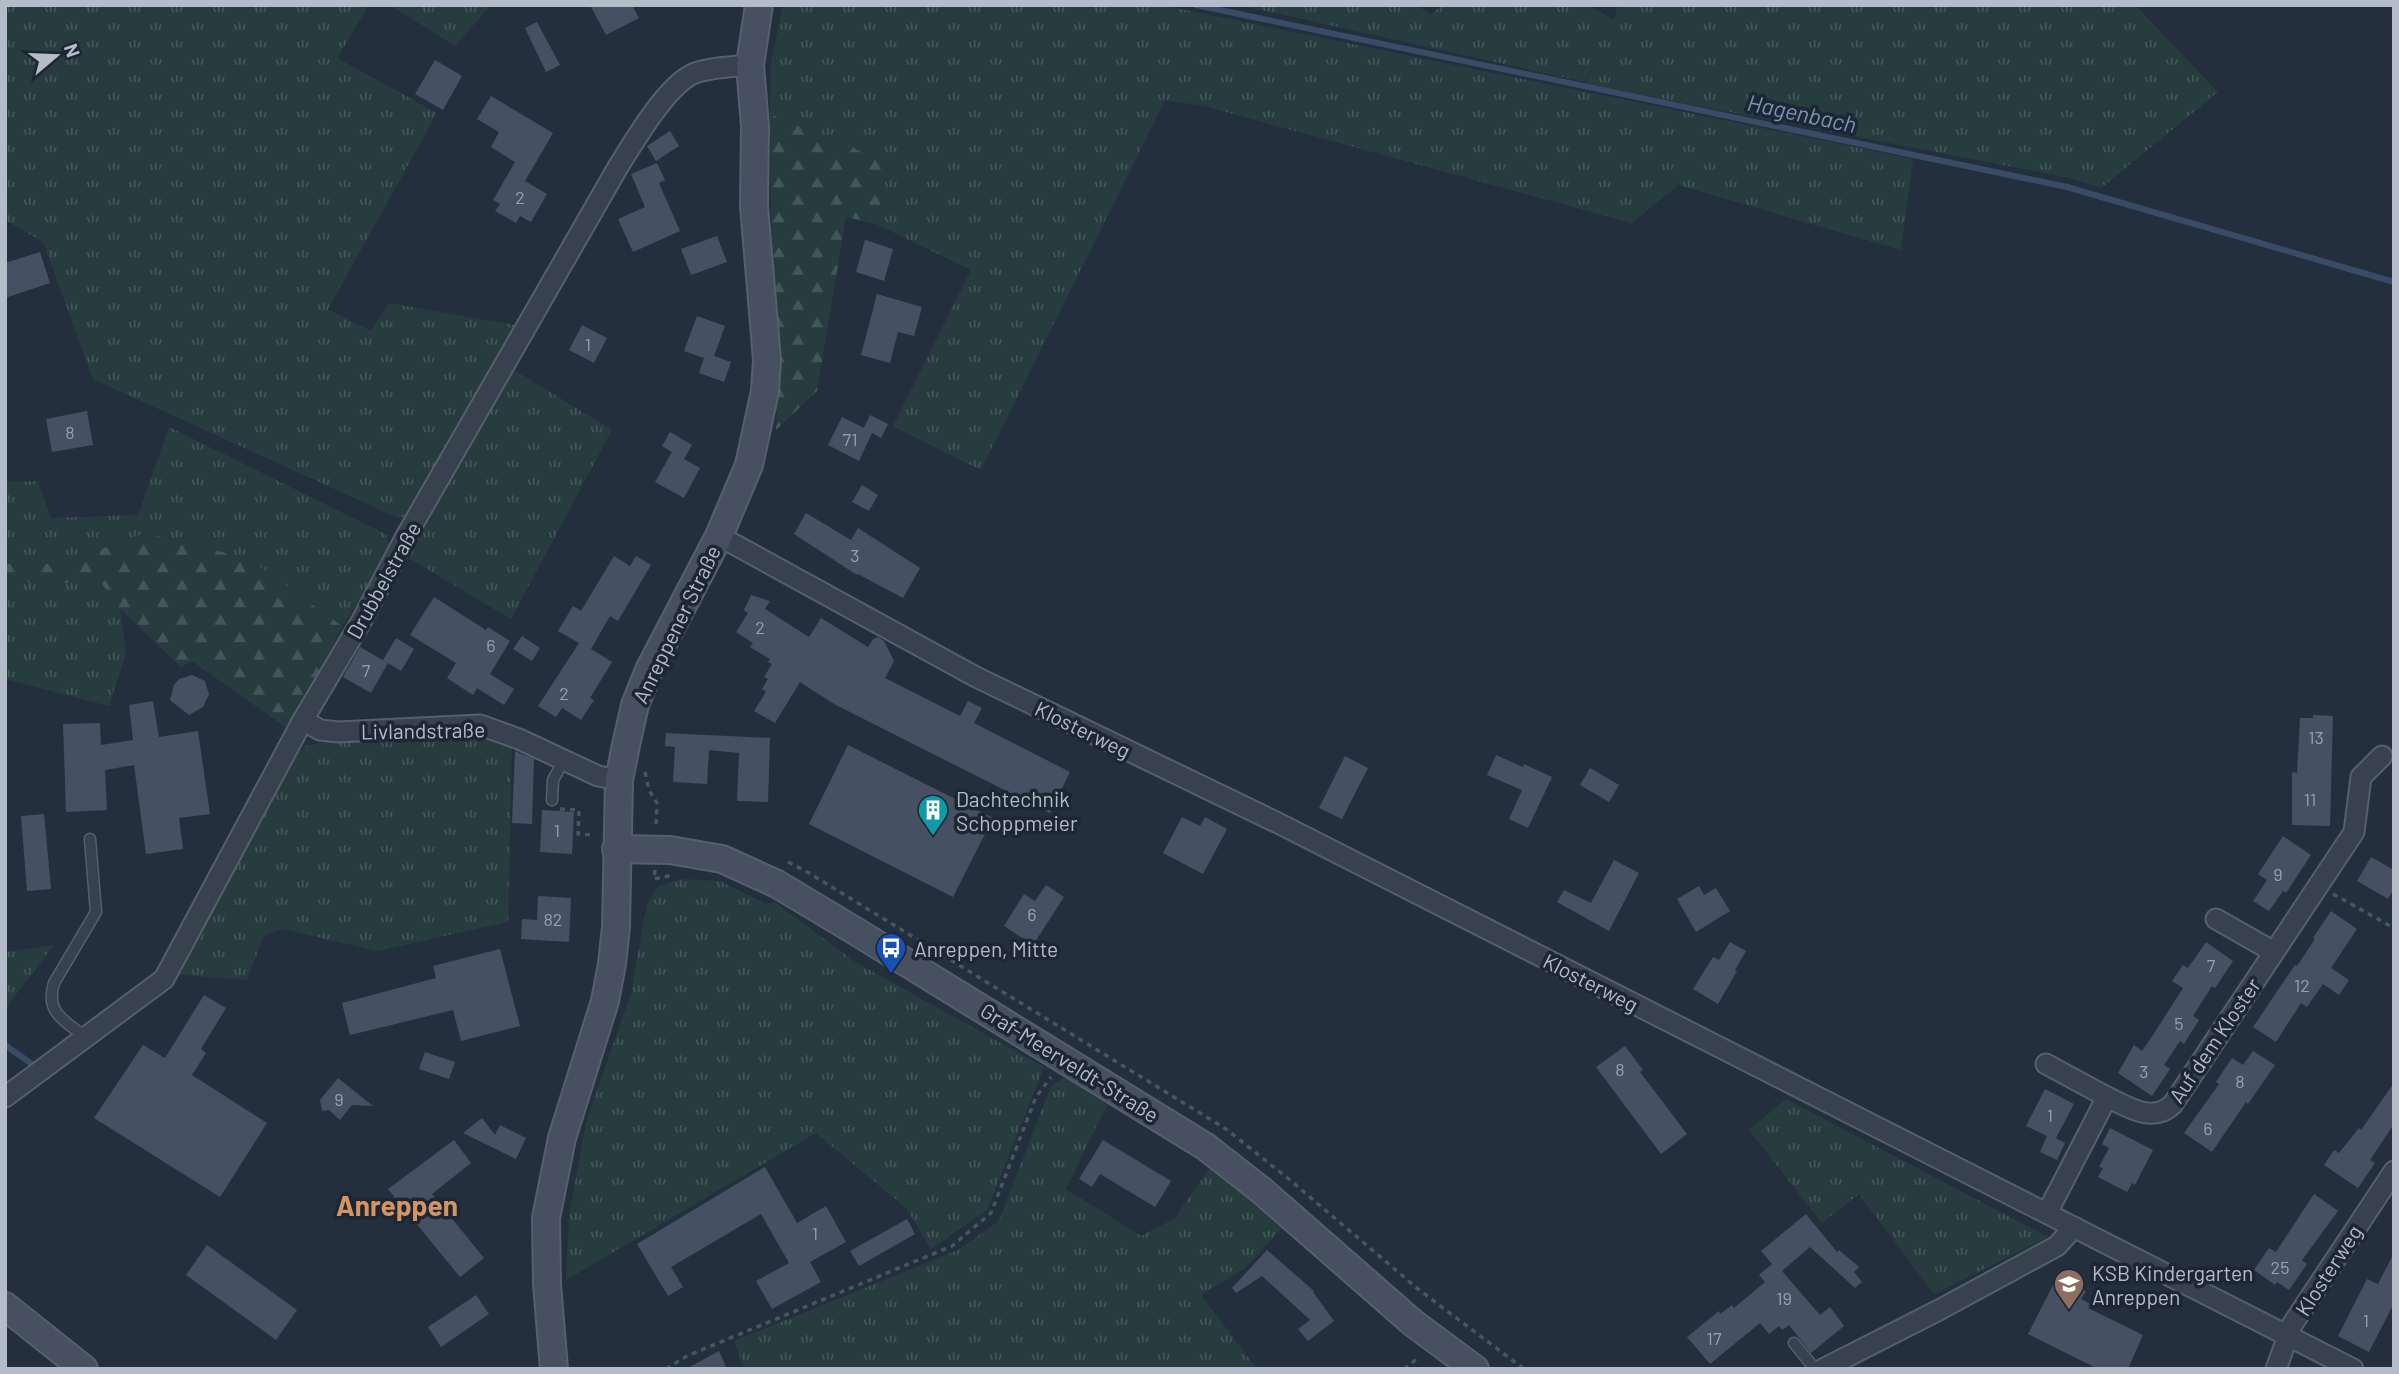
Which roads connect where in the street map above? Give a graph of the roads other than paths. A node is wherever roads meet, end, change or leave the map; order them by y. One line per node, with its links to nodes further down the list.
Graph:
1 (759, 5): 2 (main road, Anreppener Straße)
2 (750, 65): 3 (main road, Anreppener Straße); 4 (street, Drubbelstraße)
3 (719, 536): 7 (main road, Anreppener Straße); 18 (street, Klosterweg)
4 (303, 720): 6 (street, Livlandstraße); 13 (street, Drubbelstraße)
5 (2382, 756): 12 (street, Auf dem Kloster)
6 (564, 760): 7 (street, Livlandstraße); 8 (lane)
7 (619, 780): 10 (main road, Anreppener Straße)
8 (552, 800)
9 (90, 839): 13 (lane)
10 (610, 842): 24 (main road, Anreppener Straße); 25 (main road, Graf-Meerveldt-Straße)
11 (2216, 919): 12 (street)
12 (2274, 952): 16 (street, Auf dem Kloster)
13 (85, 1037): 15 (street, Drubbelstraße)
14 (2046, 1064): 16 (street, Auf dem Kloster)
15 (5, 1097)
16 (2107, 1097): 18 (street)
17 (2394, 1171): 21 (street, Klosterweg)
18 (2047, 1213): 19 (street, Klosterweg)
19 (2074, 1227): 21 (street, Klosterweg); 27 (street)
20 (5, 1306): 23 (main road)
21 (2289, 1336): 28 (street); 29 (street)
22 (1794, 1343): 26 (lane)
23 (84, 1369)
24 (554, 1369)
25 (1475, 1369)
26 (1815, 1369)
27 (1823, 1369)
28 (2276, 1369)
29 (2353, 1369)

